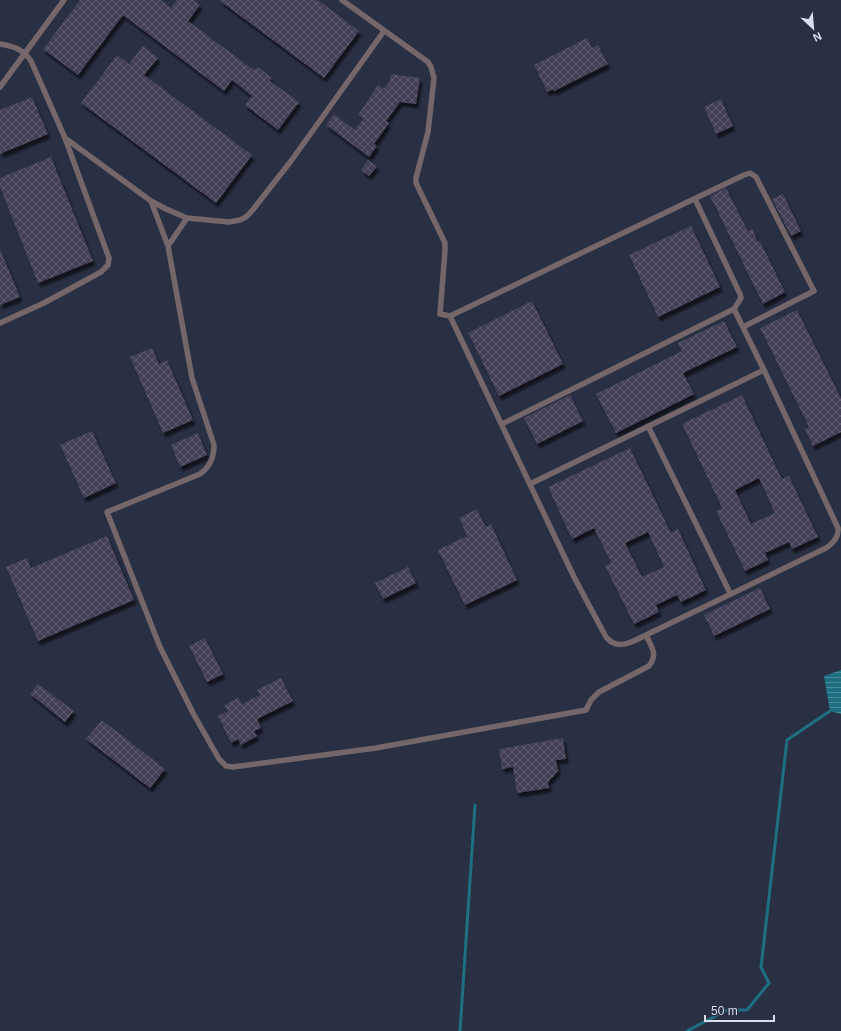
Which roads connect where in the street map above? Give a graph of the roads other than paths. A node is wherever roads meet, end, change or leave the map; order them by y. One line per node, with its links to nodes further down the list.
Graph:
1 (64, 0): 5 (lane)
2 (342, 0): 3 (lane)
3 (384, 31): 10 (lane); 13 (lane)
4 (0, 44): 5 (lane)
5 (25, 54): 6 (lane); 7 (lane)
6 (0, 87)
7 (65, 138): 9 (lane); 14 (lane)
8 (695, 199): 12 (lane); 13 (lane); 15 (lane)
9 (151, 201): 10 (lane); 11 (lane)
10 (187, 218): 11 (lane)
11 (168, 246): 21 (lane)
12 (734, 309): 15 (lane); 17 (lane)
13 (450, 316): 17 (lane)
14 (0, 323)
15 (742, 327): 16 (lane)
16 (764, 370): 18 (lane); 20 (lane)
17 (502, 424): 19 (lane)
18 (648, 426): 19 (lane); 20 (lane)
19 (530, 484): 21 (lane)
20 (730, 593): 21 (lane)
21 (646, 635)

